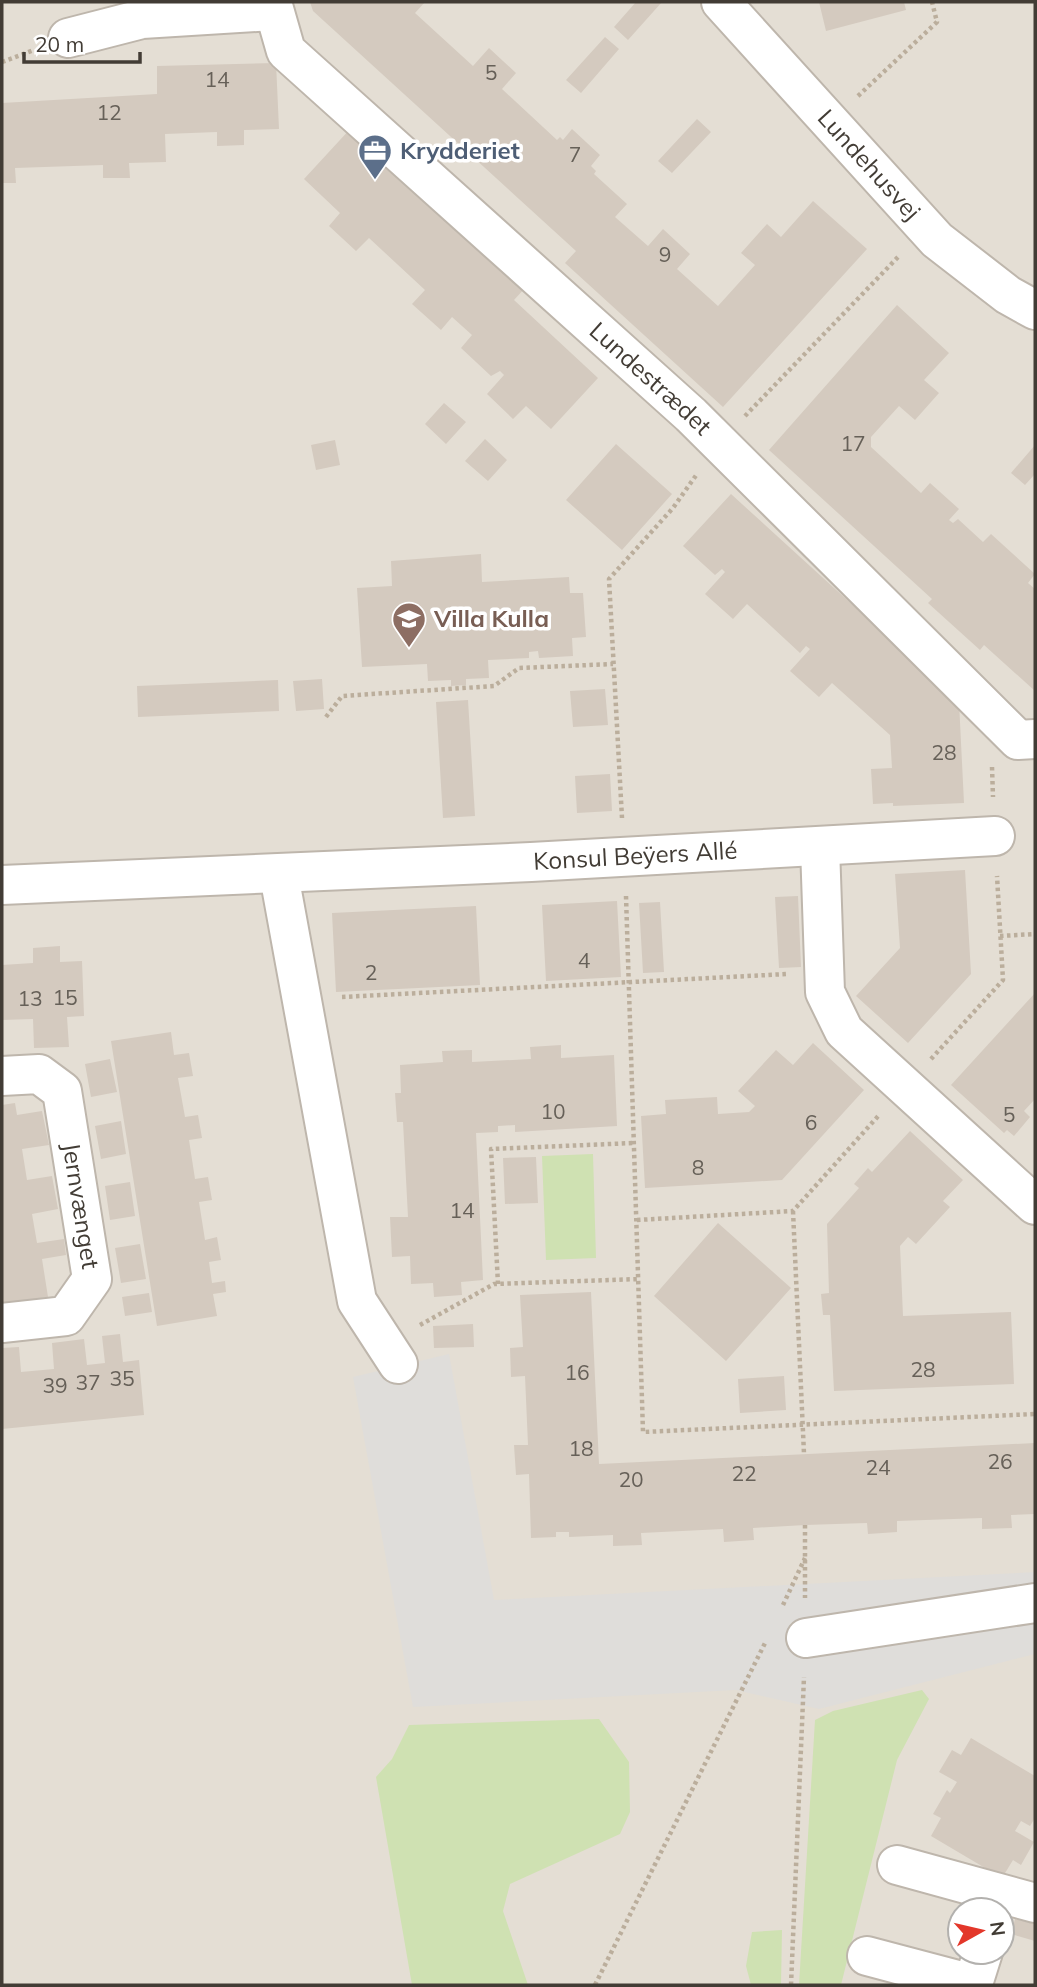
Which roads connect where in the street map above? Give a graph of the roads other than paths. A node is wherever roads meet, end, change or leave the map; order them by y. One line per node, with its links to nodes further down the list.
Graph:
1 (721, 2): 4 (street, Lundehusvej)
2 (272, 6): 3 (street, Lundestrædet); 5 (street, Lundestrædet)
3 (68, 38)
4 (1035, 310)
5 (1035, 739)
6 (995, 836): 7 (street, Konsul Beÿers Allé)
7 (820, 847): 8 (street, Konsul Beÿers Allé); 11 (street)
8 (279, 875): 9 (street, Konsul Beÿers Allé); 13 (street)
9 (2, 885)
10 (2, 1076): 12 (street, Jernvænget)
11 (1035, 1205)
12 (2, 1322)
13 (392, 1354)
14 (1035, 1603): 15 (street)
15 (788, 1636)
16 (897, 1865): 17 (street)
17 (993, 1896)
18 (867, 1956): 19 (street)
19 (979, 1966)

